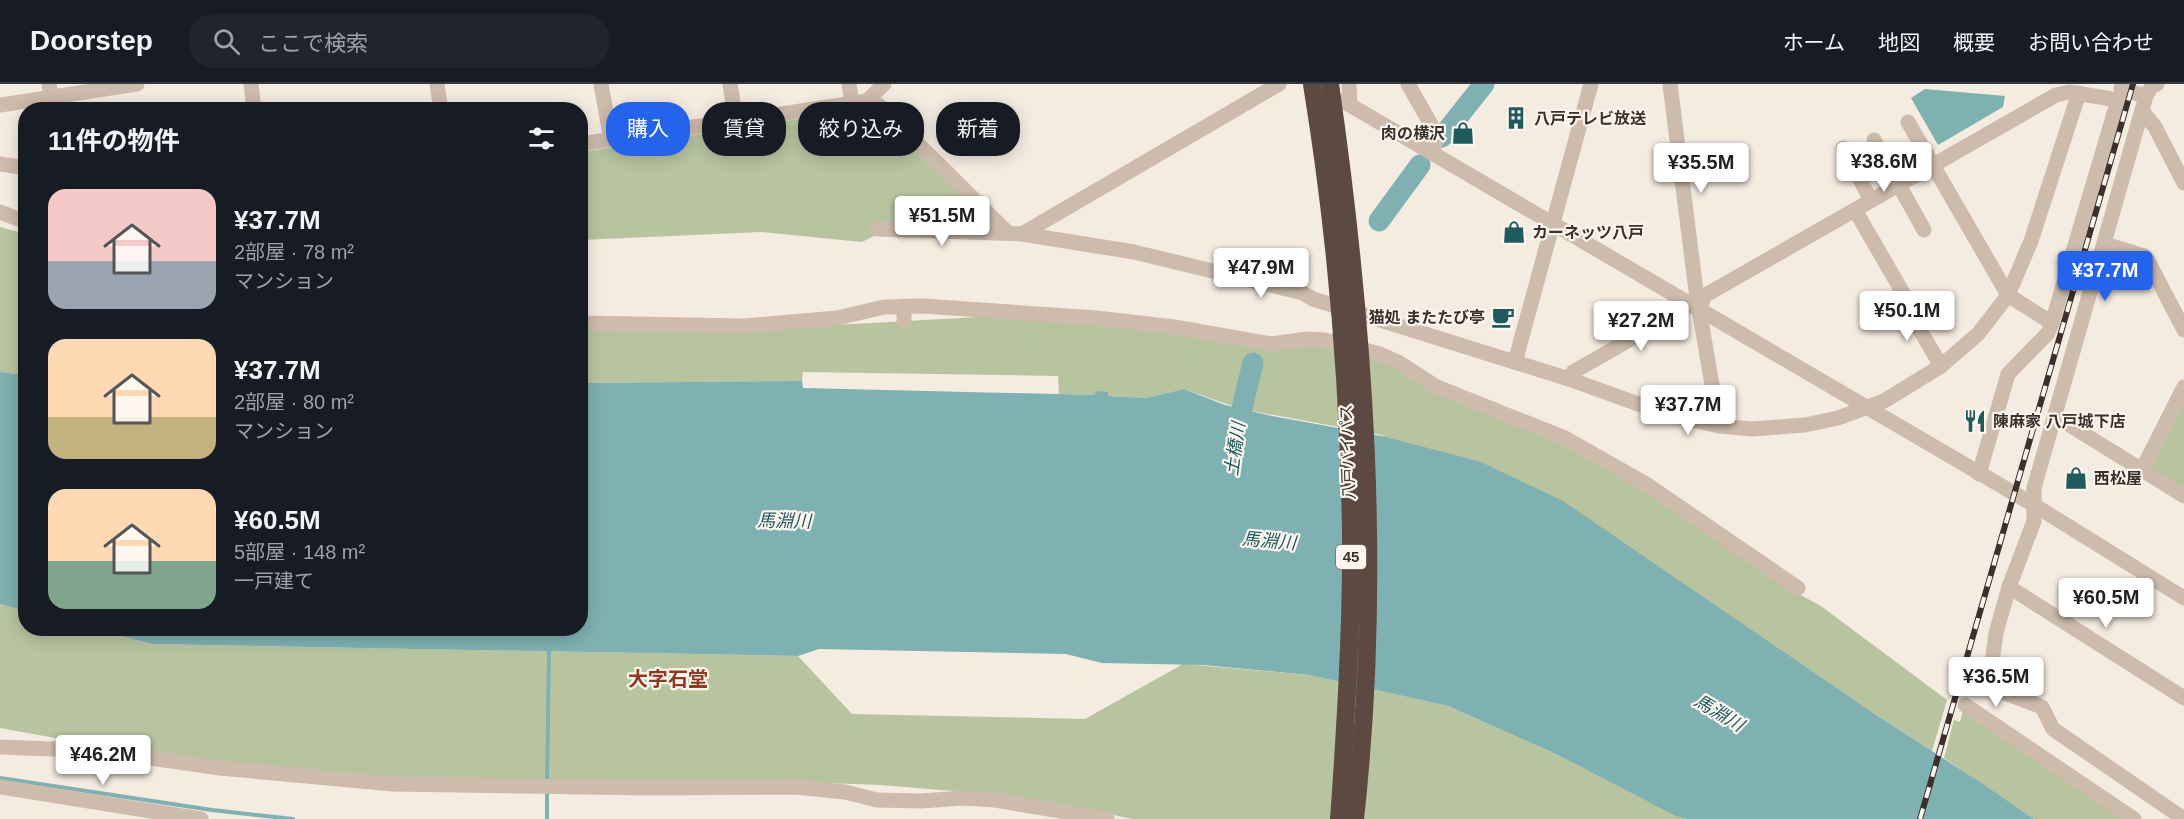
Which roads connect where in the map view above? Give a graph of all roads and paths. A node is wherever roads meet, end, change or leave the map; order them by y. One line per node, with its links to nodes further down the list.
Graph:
1 (138, 84): 19 (street)
2 (251, 84): 22 (street)
3 (437, 84): 23 (street)
4 (602, 84): 27 (street)
5 (730, 84): 24 (street)
6 (849, 84): 25 (street)
7 (884, 84): 25 (street)
8 (1279, 84): 48 (street)
9 (1312, 84): 71 (highway, 八戸バイパス / 45)
10 (1330, 84): 73 (highway, 八戸バイパス / 45)
11 (1349, 84): 35 (street)
12 (1408, 84): 35 (street)
13 (1592, 84): 45 (street)
14 (1670, 84): 51 (street)
15 (2157, 84): 18 (street)
16 (2120, 91): 17 (street); 18 (street); 53 (street)
17 (2079, 93): 37 (street); 50 (street)
18 (2146, 96): 28 (street)
19 (51, 97): 21 (street)
20 (18, 102): 26 (street)
21 (19, 102)
22 (253, 102)
23 (440, 102)
24 (733, 102)
25 (859, 102)
26 (0, 105)
27 (606, 112)
28 (2143, 112): 39 (street); 49 (street)
29 (1908, 122): 37 (street)
30 (1874, 140): 40 (street)
31 (606, 141): 32 (street)
32 (588, 143)
33 (924, 148): 48 (street)
34 (1843, 148): 41 (street)
35 (1432, 152): 45 (street)
36 (0, 164): 38 (street)
37 (1934, 165): 40 (street); 50 (street)
38 (18, 167)
39 (2184, 183)
40 (1898, 185): 41 (street); 47 (street)
41 (1871, 200): 42 (street)
42 (1855, 210): 51 (street); 56 (street)
43 (0, 212): 44 (street)
44 (18, 219)
45 (1553, 225): 51 (street); 55 (street)
46 (877, 229): 48 (street)
47 (1924, 230)
48 (1014, 233): 55 (street)
49 (2105, 244): 54 (street); 60 (street)
50 (2008, 295): 53 (street); 56 (street)
51 (1696, 306): 57 (street); 59 (street); 61 (street)
52 (588, 323): 67 (street)
53 (2052, 323): 63 (street)
54 (2182, 323)
55 (1515, 362): 57 (street)
56 (1941, 366): 59 (street)
57 (1569, 379): 61 (street)
58 (2184, 387): 62 (street)
59 (1868, 408): 61 (street); 63 (street)
60 (2055, 416): 62 (street); 65 (street)
61 (1719, 426)
62 (2142, 470): 64 (street)
63 (1979, 474): 65 (street)
64 (2184, 496)
65 (2034, 505): 66 (street); 68 (street)
66 (2009, 587): 69 (street); 75 (street)
67 (1798, 588)
68 (2184, 598)
69 (2184, 699)
70 (1965, 705): 82 (street)
71 (1346, 724): 78 (highway); 79 (highway, 八戸バイパス / 45)
72 (0, 747): 77 (street)
73 (1362, 753): 80 (highway, 八戸バイパス / 45); 81 (highway)
74 (0, 787): 76 (street)
75 (2183, 816)
76 (201, 819)
77 (1107, 819)
78 (1328, 819)
79 (1339, 819)
80 (1355, 819)
81 (1364, 819)
82 (2134, 819)

